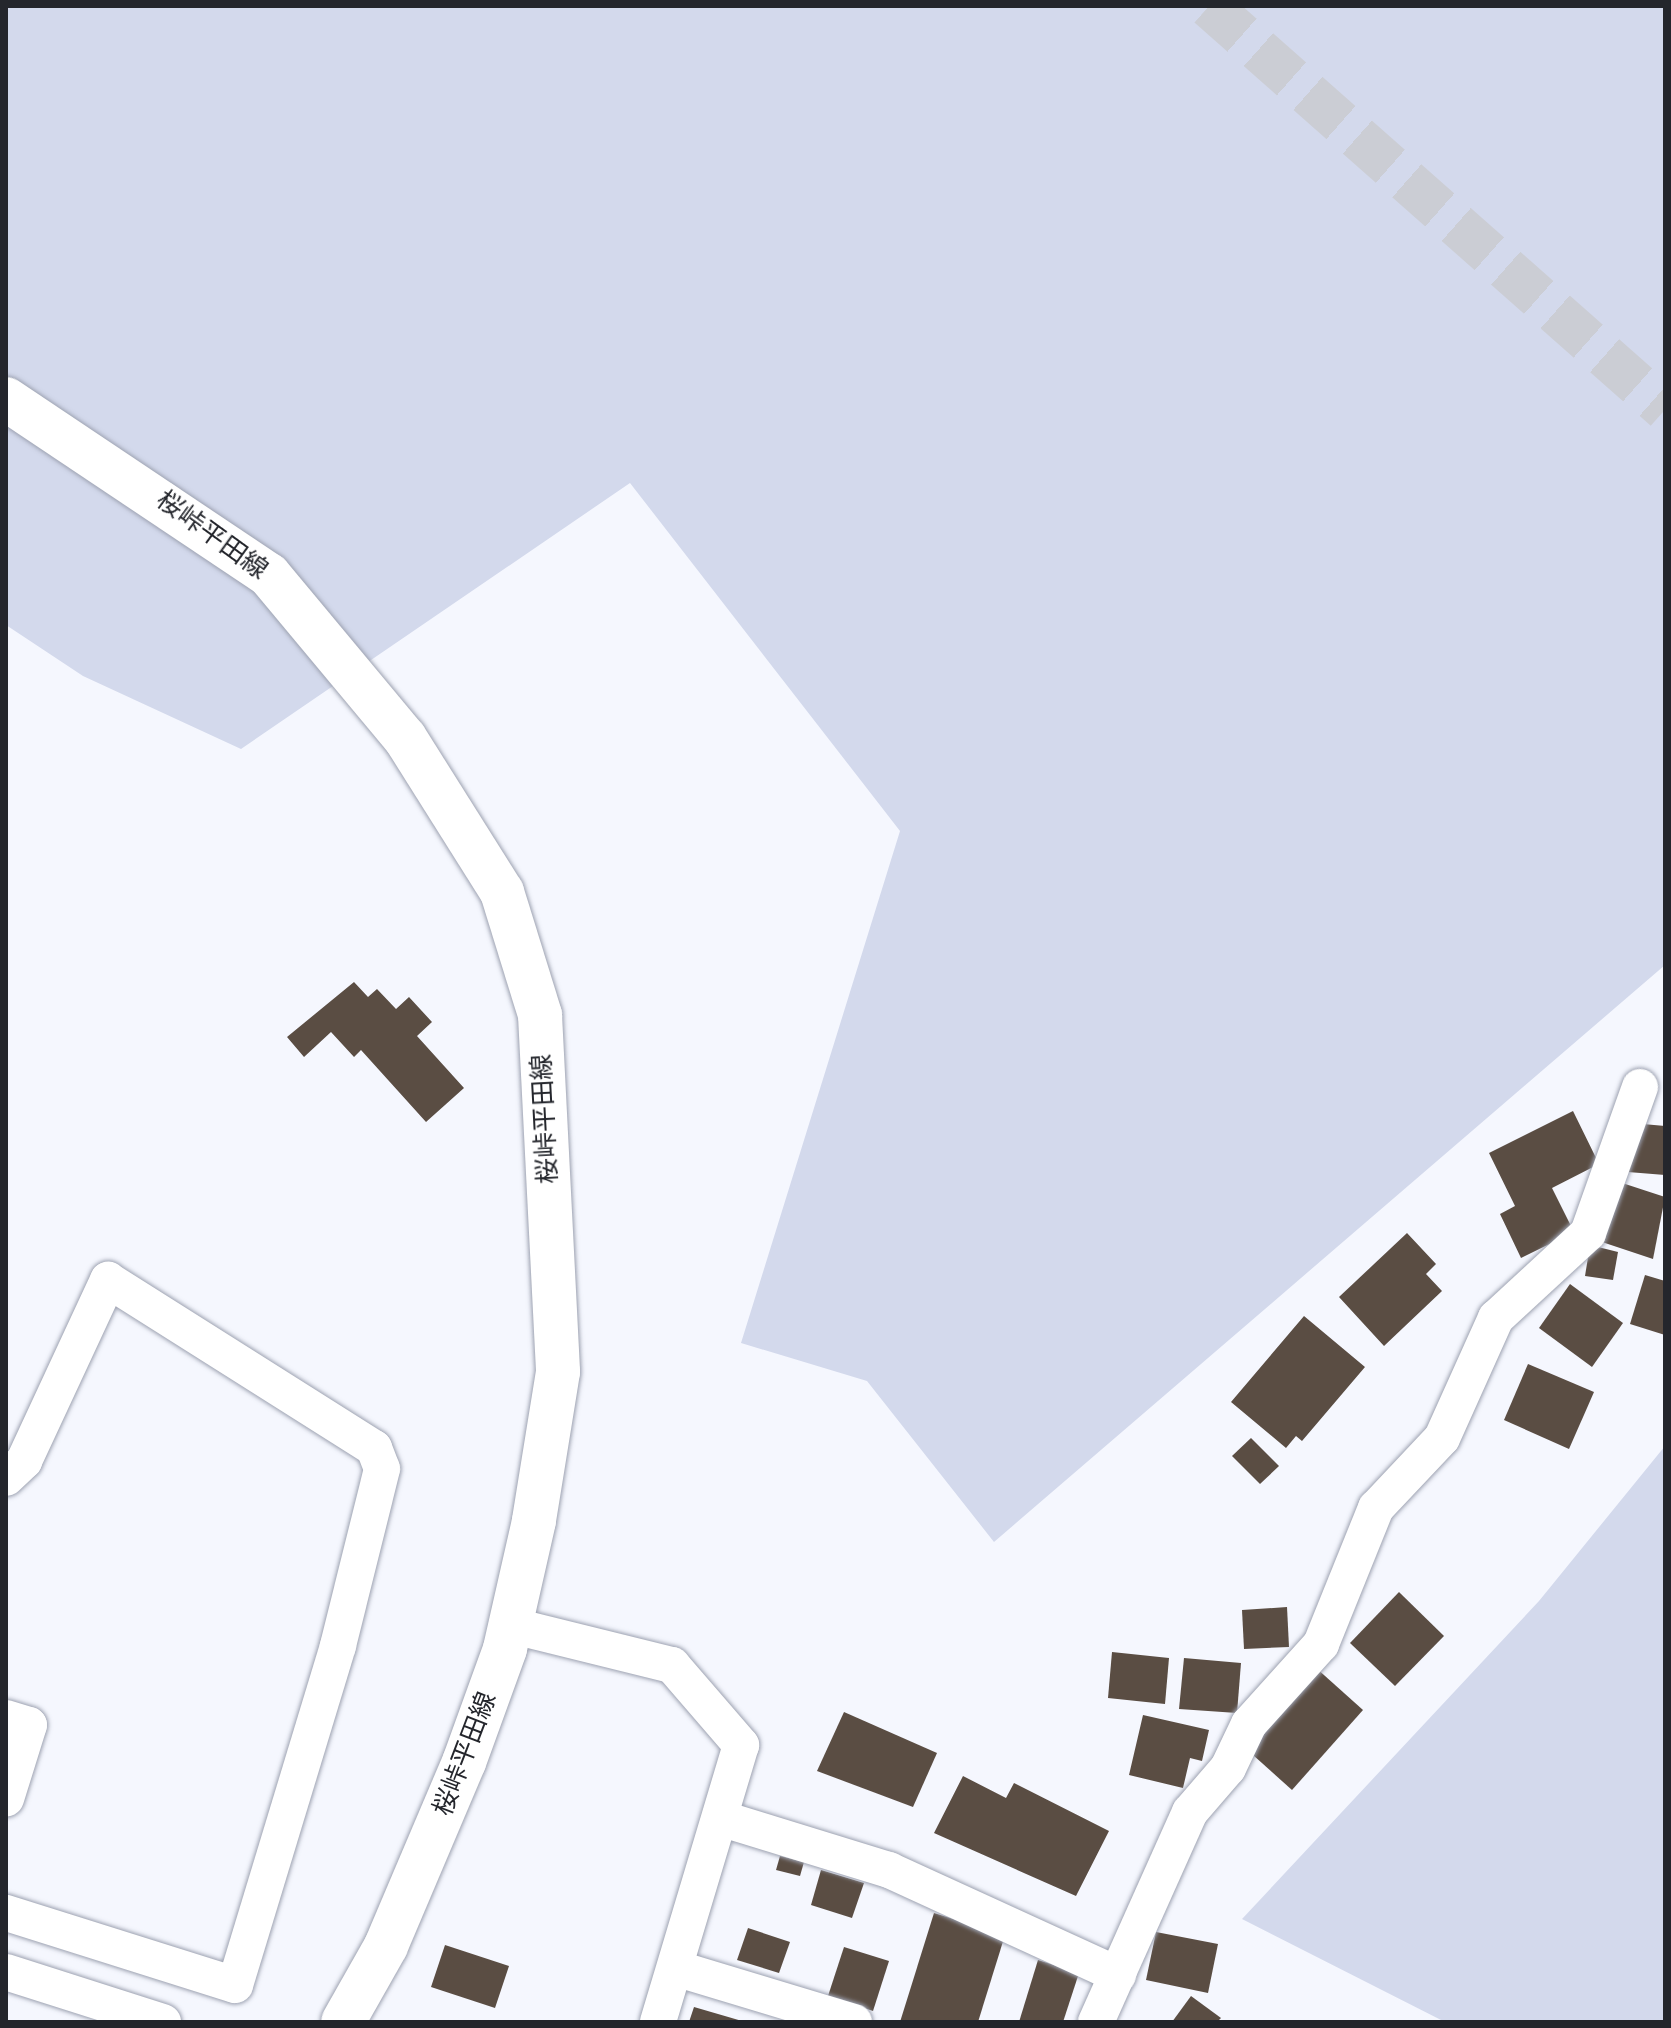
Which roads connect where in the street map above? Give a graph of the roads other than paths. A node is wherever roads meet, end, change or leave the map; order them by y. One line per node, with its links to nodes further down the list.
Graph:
1 (6, 399): 4 (main road, 桜峠平田線)
2 (1640, 1087): 11 (street)
3 (6, 1478): 8 (street)
4 (510, 1625): 7 (street); 13 (main road, 桜峠平田線)
5 (6, 1718): 6 (street)
6 (6, 1799)
7 (720, 1818): 9 (street); 11 (street)
8 (6, 1913)
9 (675, 1968): 14 (street); 15 (street)
10 (6, 1972): 12 (street)
11 (1118, 1975): 16 (street)
12 (163, 2022)
13 (343, 2022)
14 (658, 2022)
15 (854, 2022)
16 (1096, 2022)

